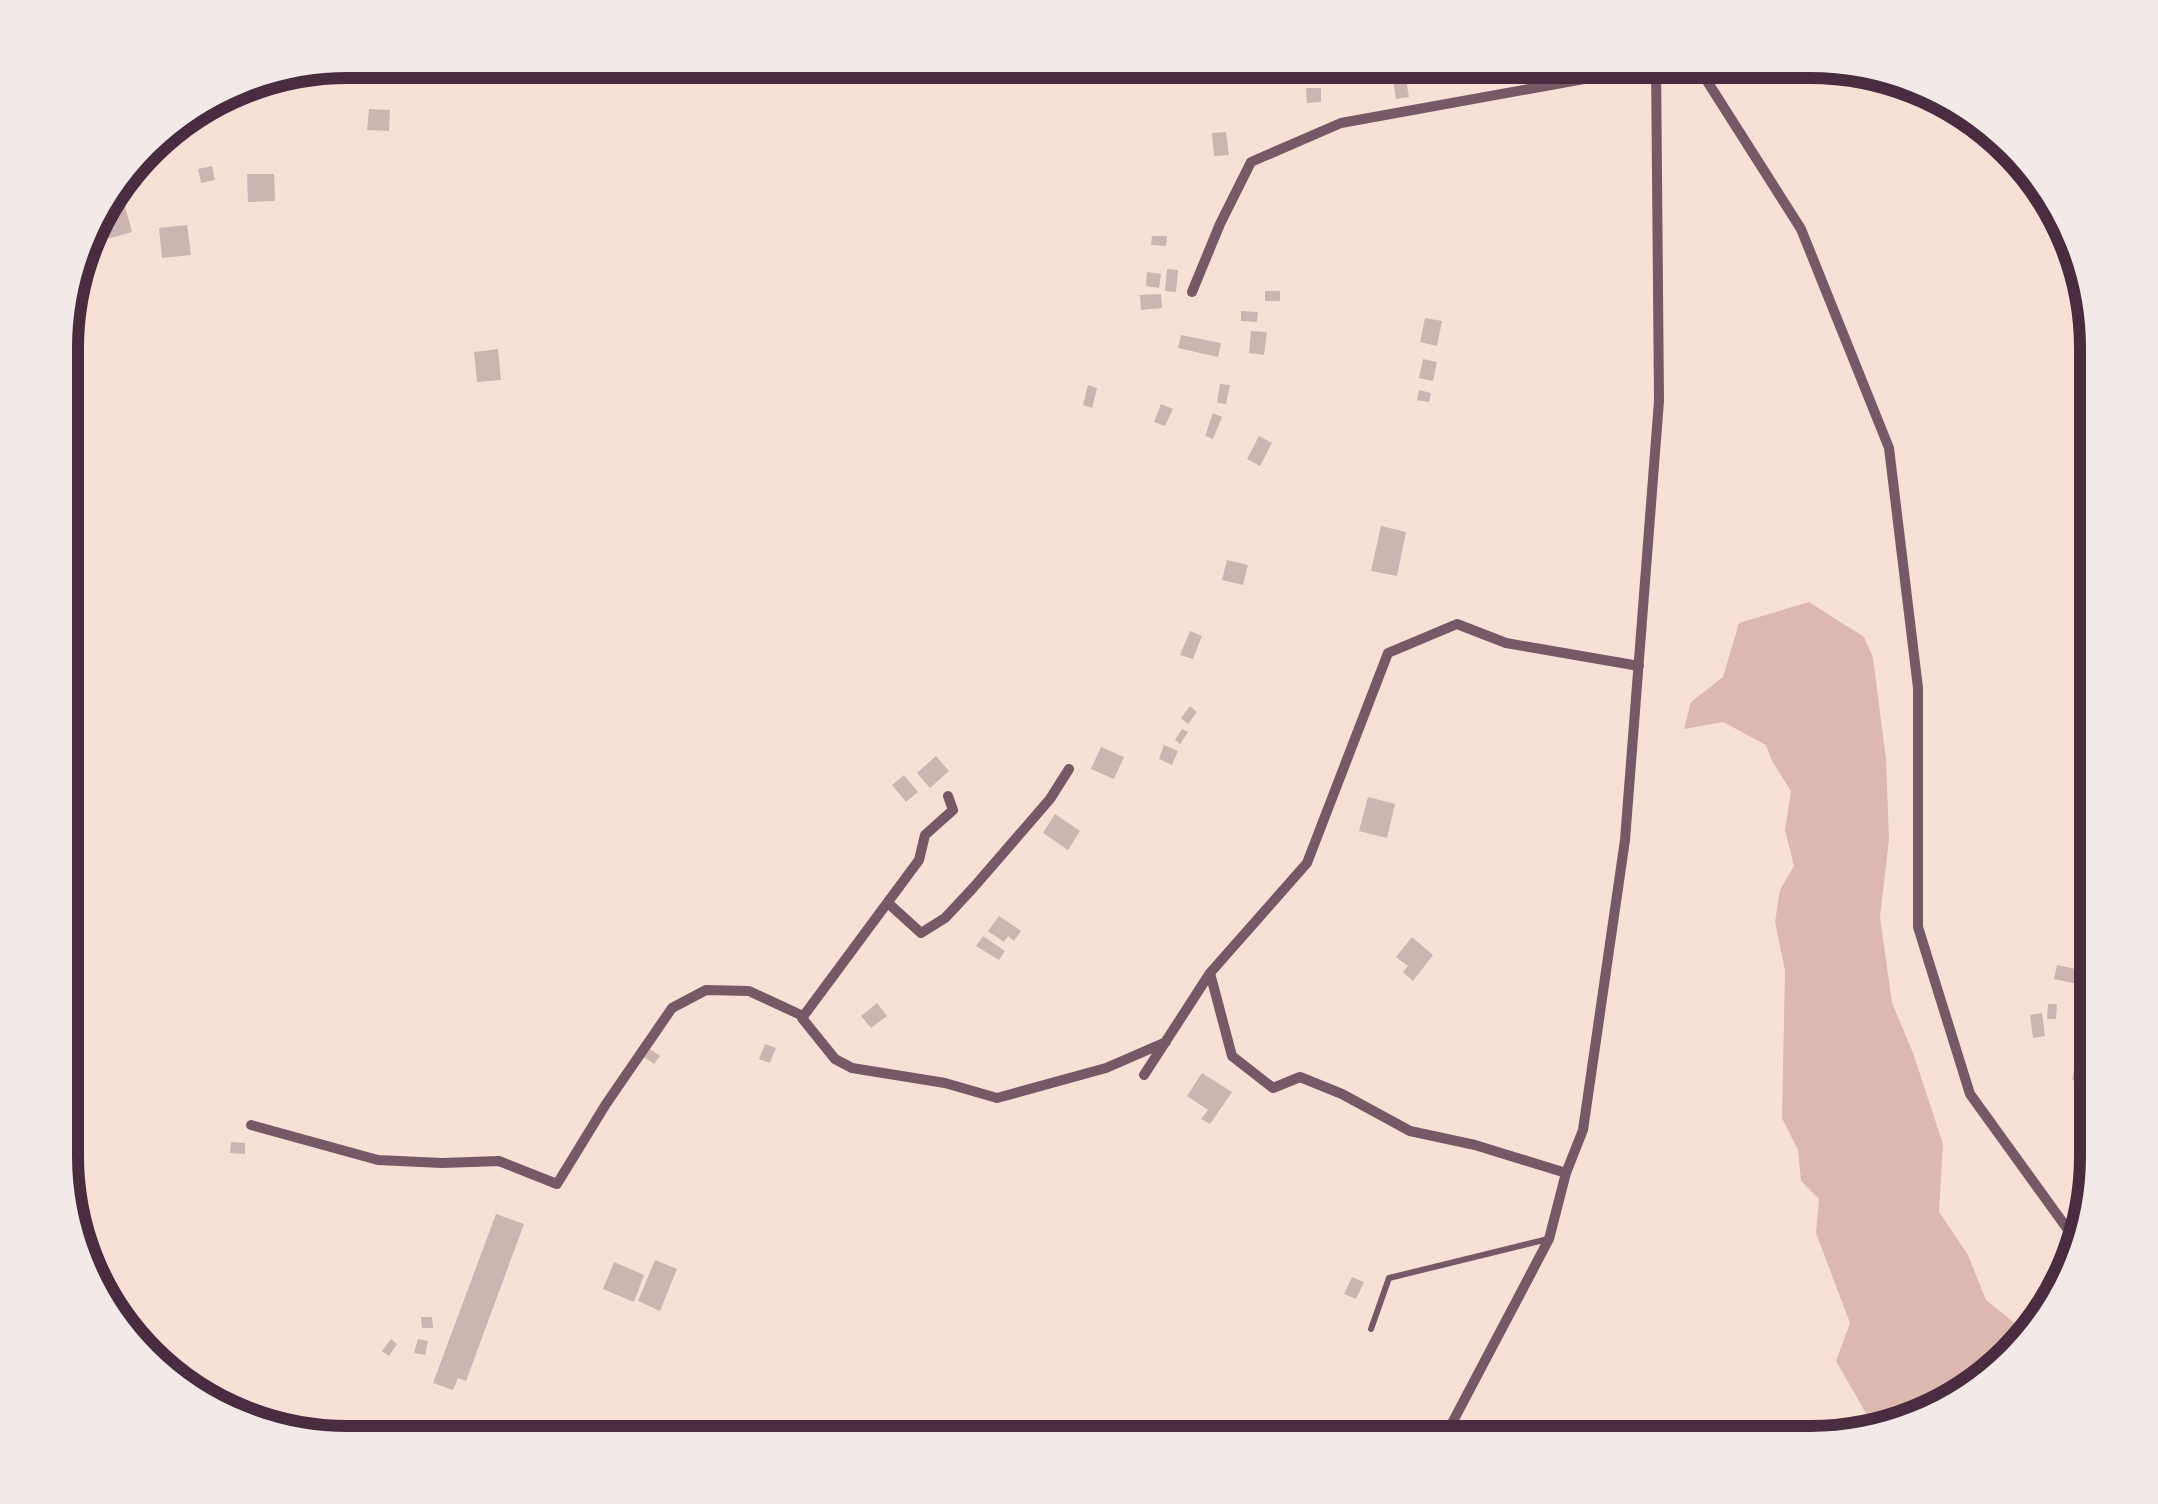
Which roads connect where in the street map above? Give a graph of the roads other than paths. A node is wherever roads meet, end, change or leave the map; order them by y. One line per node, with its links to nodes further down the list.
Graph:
1 (1596, 78): 4 (street)
2 (1656, 78): 5 (street)
3 (1711, 78): 15 (street)
4 (1192, 292)
5 (1638, 666): 9 (street); 14 (street)
6 (1069, 769): 8 (street)
7 (948, 796): 8 (street)
8 (888, 903): 10 (street)
9 (1210, 974): 11 (street); 14 (street)
10 (803, 1016): 11 (street); 13 (street)
11 (1166, 1042): 12 (street)
12 (1144, 1076)
13 (251, 1125)
14 (1566, 1174): 16 (street)
15 (2069, 1231)
16 (1549, 1239): 17 (lane); 18 (street)
17 (1371, 1329)
18 (1450, 1426)

